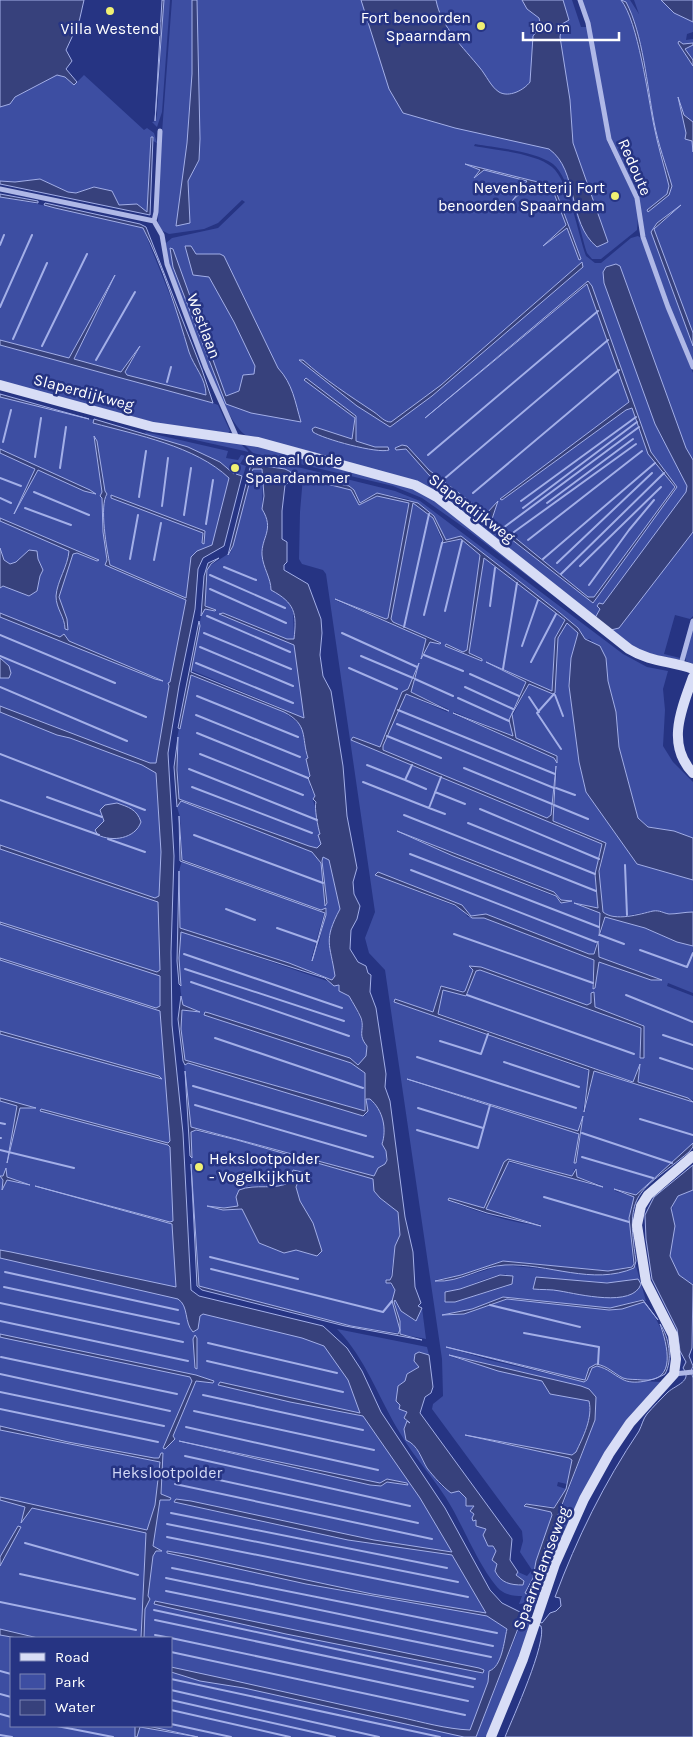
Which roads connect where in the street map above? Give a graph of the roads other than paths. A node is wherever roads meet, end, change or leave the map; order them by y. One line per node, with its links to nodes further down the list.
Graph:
1 (580, 0): 5 (street, Redoute)
2 (160, 131): 4 (street, Westlaan)
3 (0, 189): 4 (street)
4 (154, 222): 7 (street, Westlaan)
5 (693, 366)
6 (0, 385): 7 (street, Slaperdijkweg)
7 (237, 438): 9 (street, Slaperdijkweg)
8 (693, 621): 9 (street)
9 (681, 664): 10 (street, Slaperdijkweg)
10 (693, 669)
11 (693, 677): 12 (street)
12 (693, 773)
13 (693, 1156): 15 (street)
14 (690, 1373): 15 (street)
15 (674, 1374): 16 (street, Spaarndamseweg)
16 (491, 1737)

